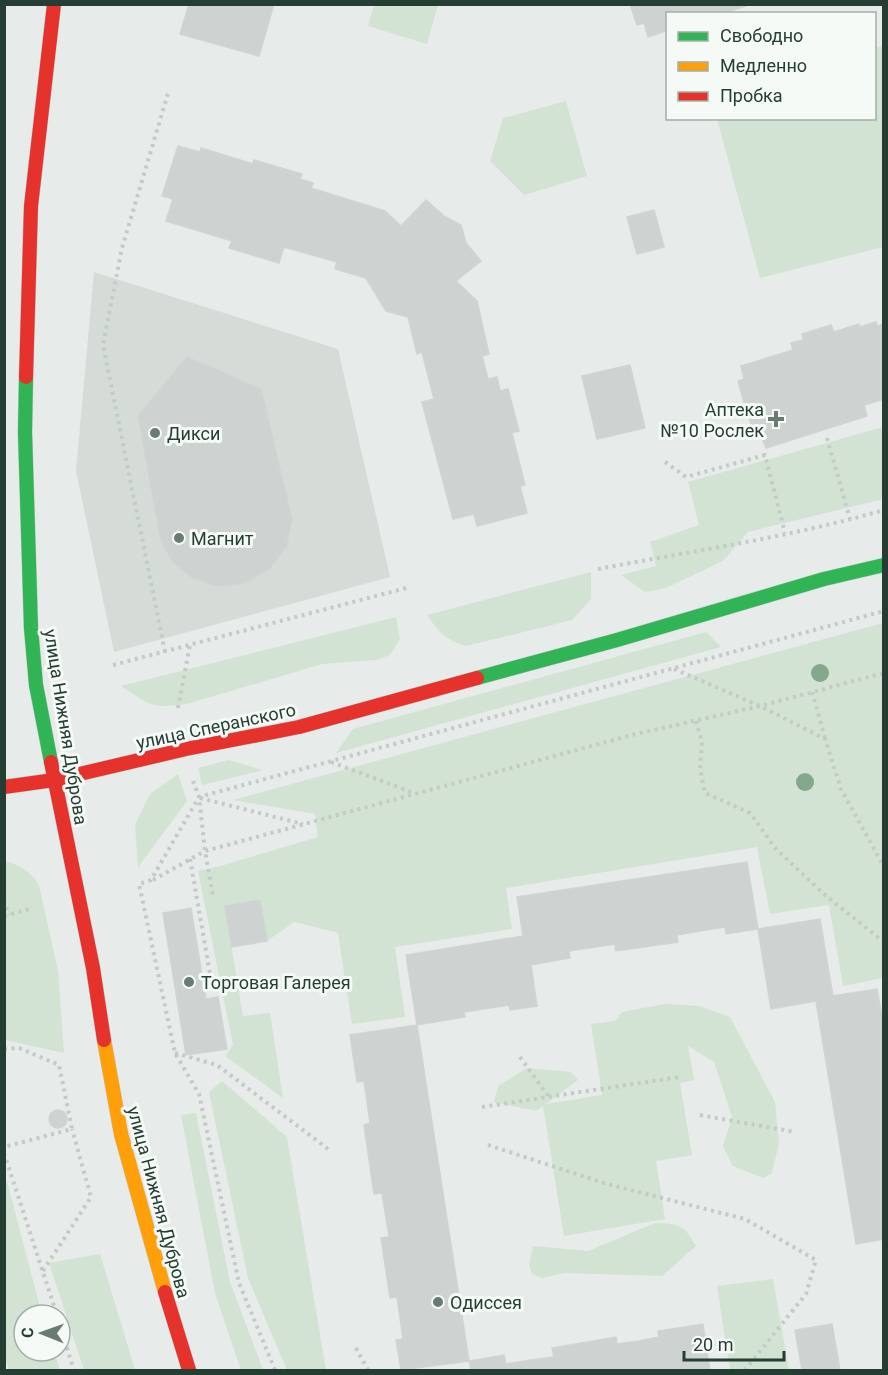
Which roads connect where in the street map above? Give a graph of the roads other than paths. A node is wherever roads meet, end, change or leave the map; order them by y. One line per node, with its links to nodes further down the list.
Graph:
1 (54, 4): 3 (street, улица Нижняя Дуброва)
2 (884, 565): 3 (street, улица Сперанского)
3 (54, 780): 4 (street, улица Сперанского); 5 (street, улица Нижняя Дуброва)
4 (4, 787)
5 (189, 1371)

